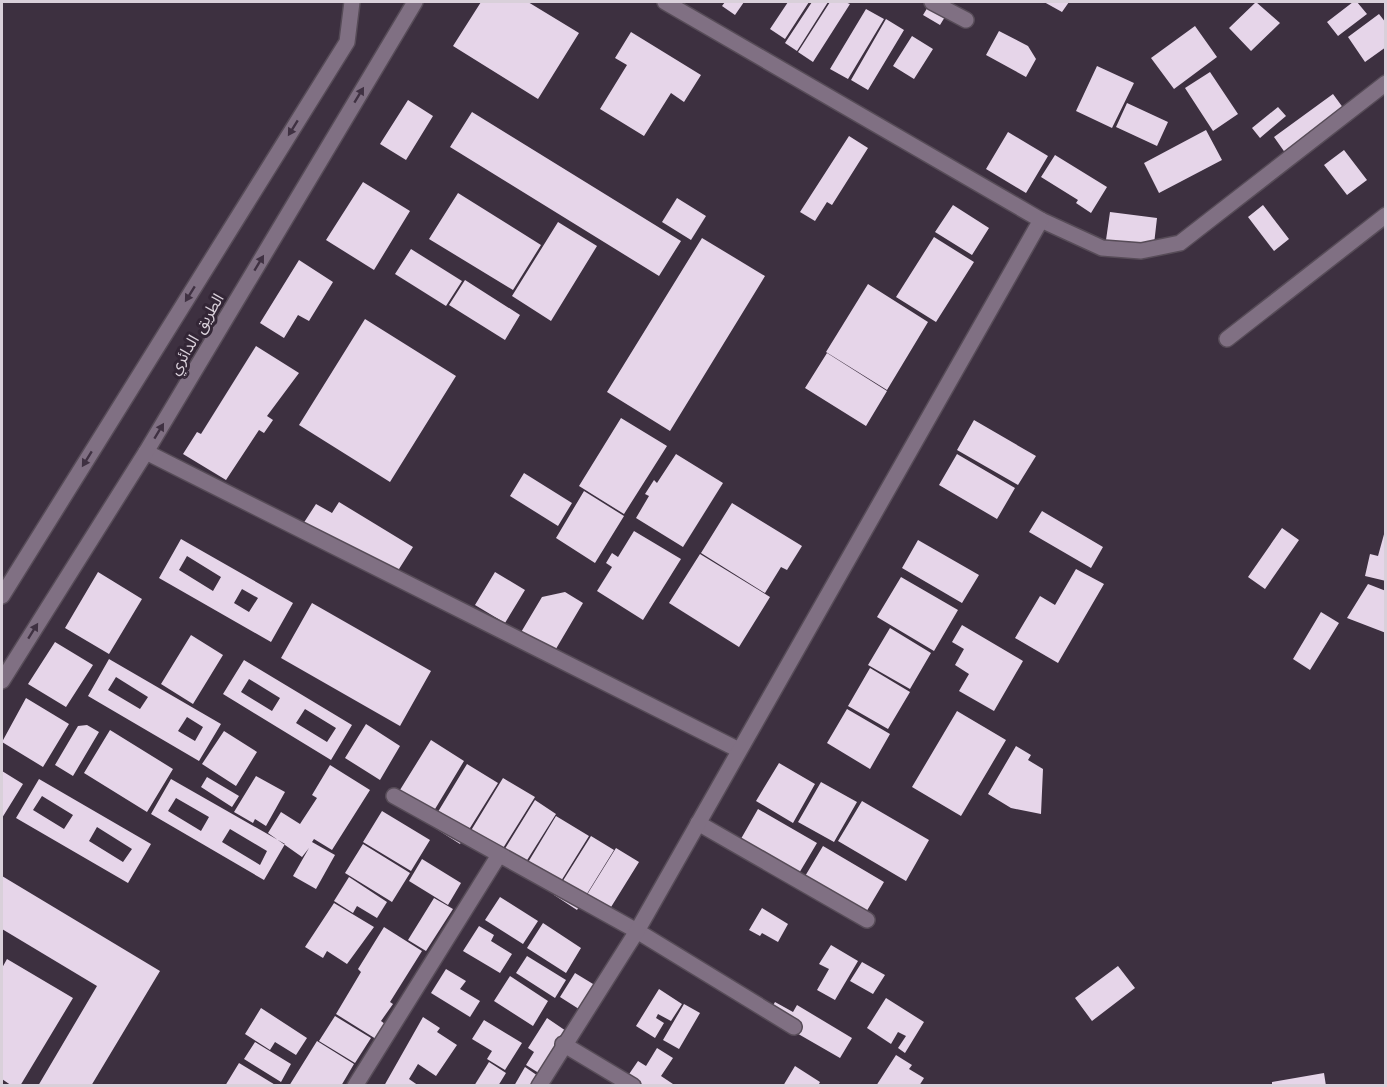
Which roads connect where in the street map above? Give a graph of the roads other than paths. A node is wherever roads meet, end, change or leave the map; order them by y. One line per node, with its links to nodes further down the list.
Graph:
1 (352, 2): 11 (street, الطريق الدائري, one-way to 11)
2 (414, 2): 10 (street, الطريق الدائري, one-way to 2)
3 (665, 2): 8 (street)
4 (932, 2): 5 (street)
5 (966, 20)
6 (1386, 83): 8 (street)
7 (1386, 215): 9 (street)
8 (1041, 220): 13 (street)
9 (1227, 339)
10 (146, 452): 12 (street, الطريق الدائري, one-way to 10); 13 (street)
11 (2, 596)
12 (2, 681)
13 (739, 750): 15 (street)
14 (394, 796): 16 (street)
15 (698, 823): 17 (street); 18 (street)
16 (499, 855): 18 (street); 21 (street)
17 (867, 920)
18 (637, 931): 19 (street); 20 (street)
19 (794, 1027)
20 (563, 1044): 22 (street); 23 (street)
21 (355, 1086)
22 (539, 1086)
23 (633, 1086)

